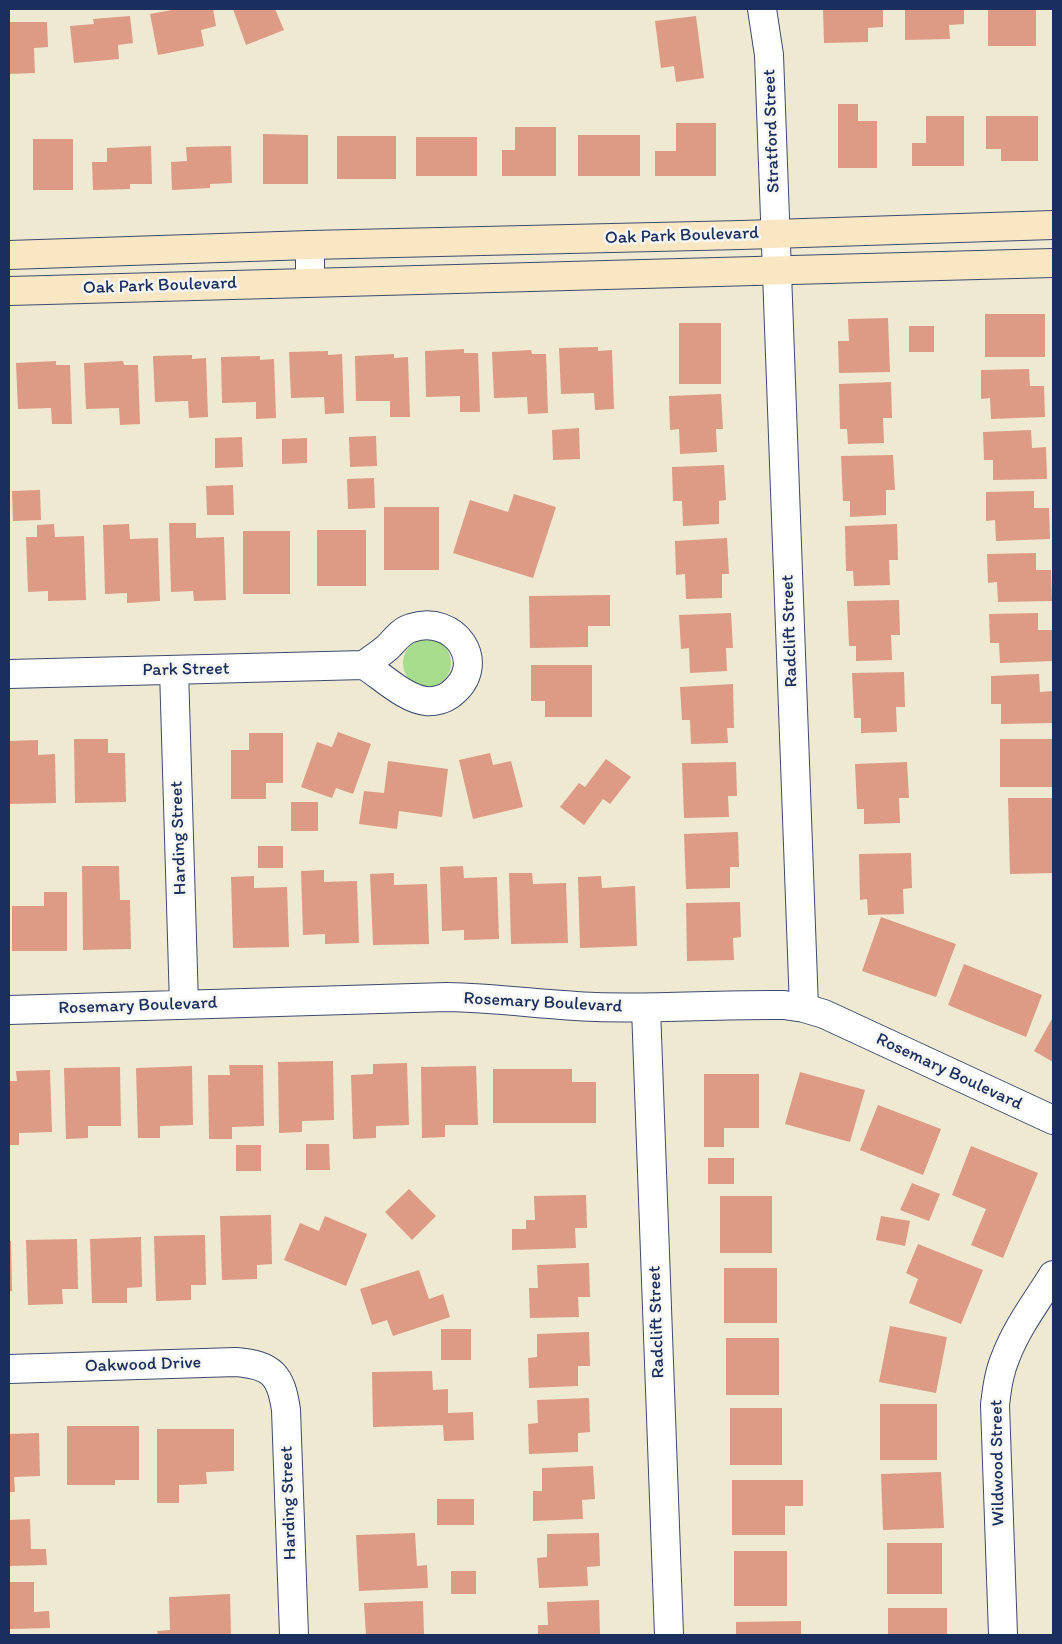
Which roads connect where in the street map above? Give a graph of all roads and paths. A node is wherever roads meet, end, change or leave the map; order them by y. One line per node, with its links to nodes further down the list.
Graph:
1 (762, 9): 4 (street, Stratford Street)
2 (1053, 225): 4 (street, Oak Park Boulevard)
3 (310, 245): 4 (street, Oak Park Boulevard); 5 (street, Oak Park Boulevard); 7 (street)
4 (776, 253): 6 (street, Oak Park Boulevard); 7 (street, Oak Park Boulevard); 14 (street, Radclift Street)
5 (9, 255)
6 (1053, 263)
7 (310, 282): 8 (street, Oak Park Boulevard)
8 (9, 290)
9 (364, 665): 10 (street, Park Street)
10 (174, 670): 11 (street, Park Street); 12 (street, Harding Street)
11 (9, 674)
12 (184, 1005): 13 (street, Rosemary Boulevard); 15 (street, Rosemary Boulevard)
13 (646, 1008): 14 (street, Rosemary Boulevard); 21 (street, Radclift Street)
14 (804, 1008): 16 (street, Rosemary Boulevard)
15 (9, 1010)
16 (1053, 1120)
17 (1053, 1276): 22 (street, Wildwood Street)
18 (9, 1369): 19 (street, Oakwood Drive)
19 (274, 1374): 20 (street, Harding Street)
20 (294, 1635)
21 (669, 1635)
22 (1003, 1635)

